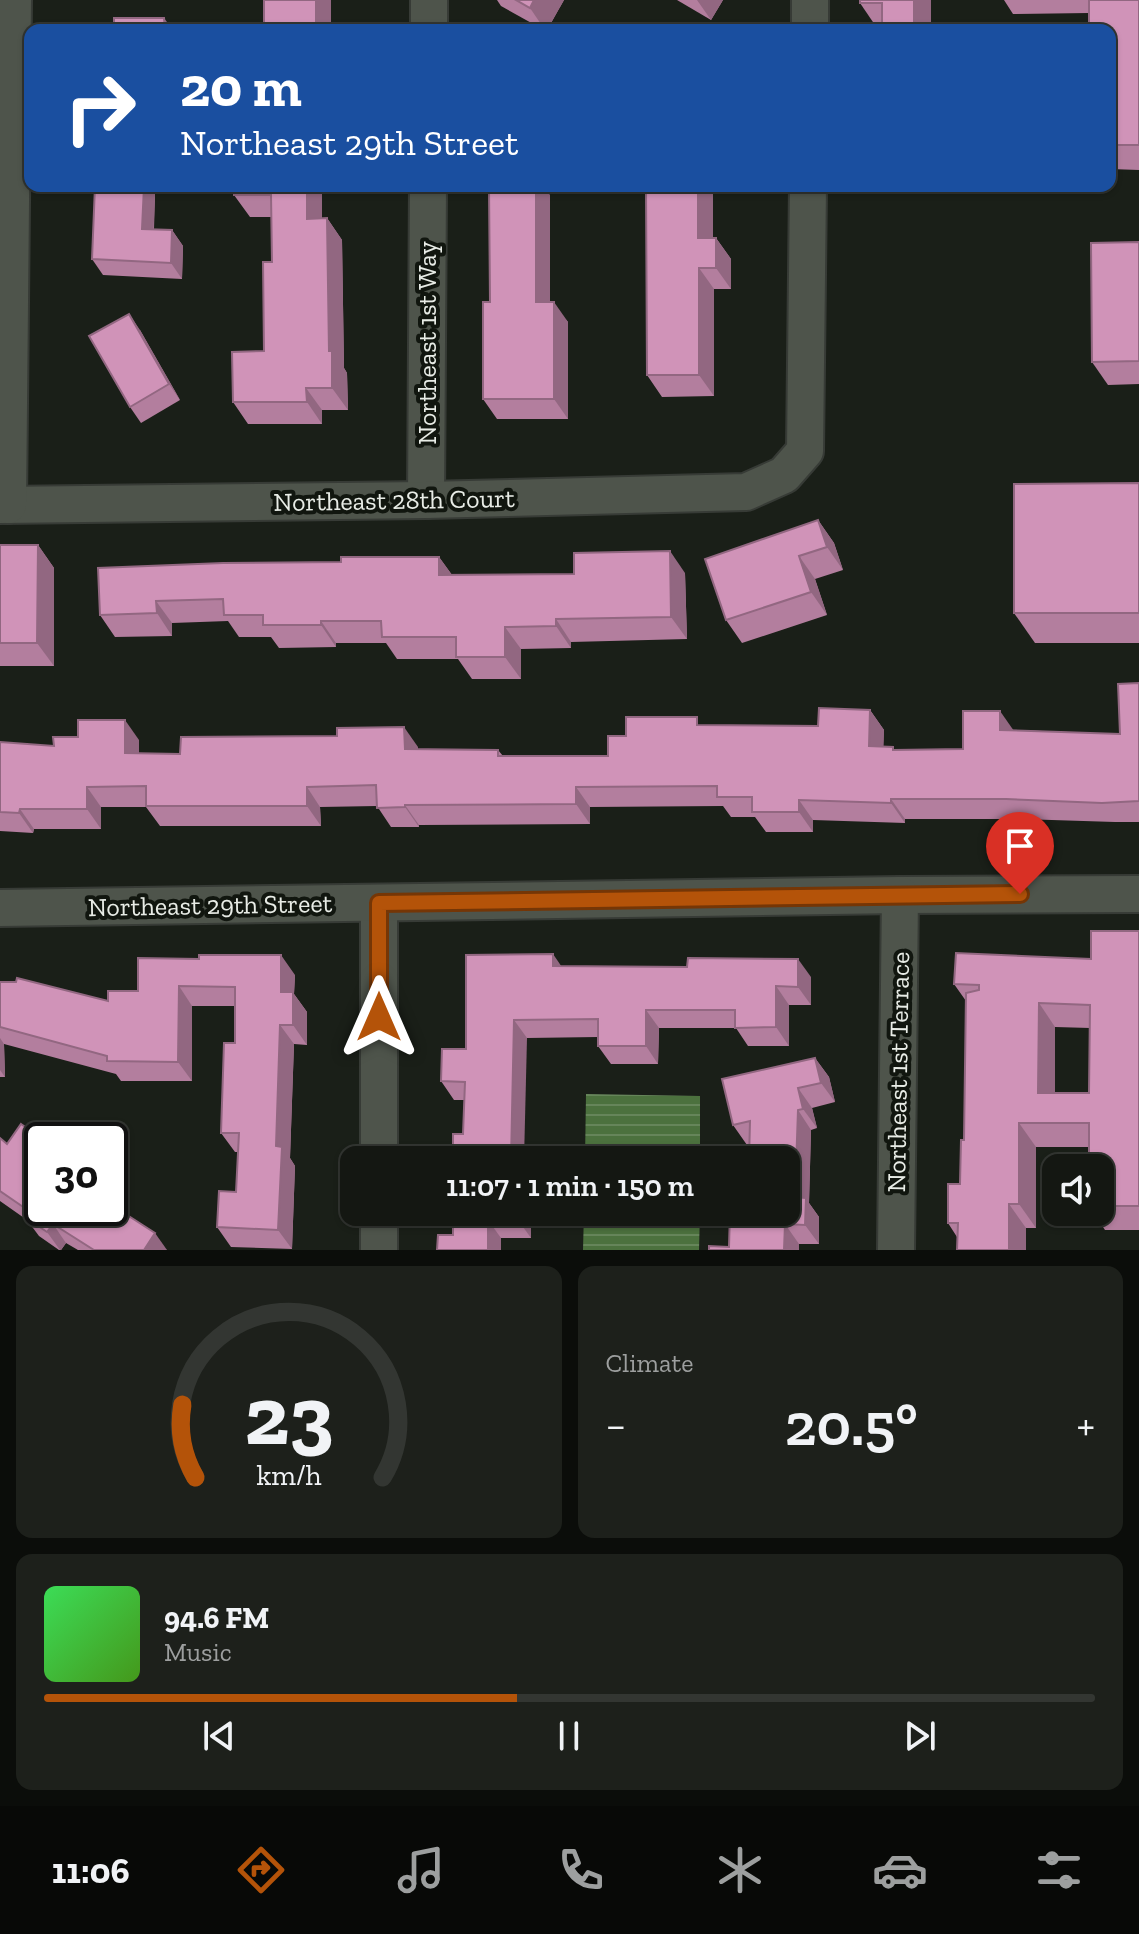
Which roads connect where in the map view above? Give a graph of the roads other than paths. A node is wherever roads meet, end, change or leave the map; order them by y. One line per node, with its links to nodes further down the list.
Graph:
1 (13, 0): 9 (street)
2 (429, 0): 4 (street)
3 (810, 0): 5 (street)
4 (429, 24)
5 (810, 24)
6 (428, 192): 8 (street, Northeast 1st Way)
7 (808, 192): 8 (street, Northeast 28th Court)
8 (426, 500): 9 (street, Northeast 28th Court)
9 (4, 505)
10 (1139, 894): 11 (street, Northeast 29th Street)
11 (900, 895): 12 (street, Northeast 29th Street); 17 (street, Northeast 1st Terrace)
12 (379, 903): 13 (street, Northeast 29th Street); 14 (street)
13 (0, 908)
14 (379, 1146)
15 (379, 1226): 16 (street)
16 (379, 1250)
17 (896, 1250)

